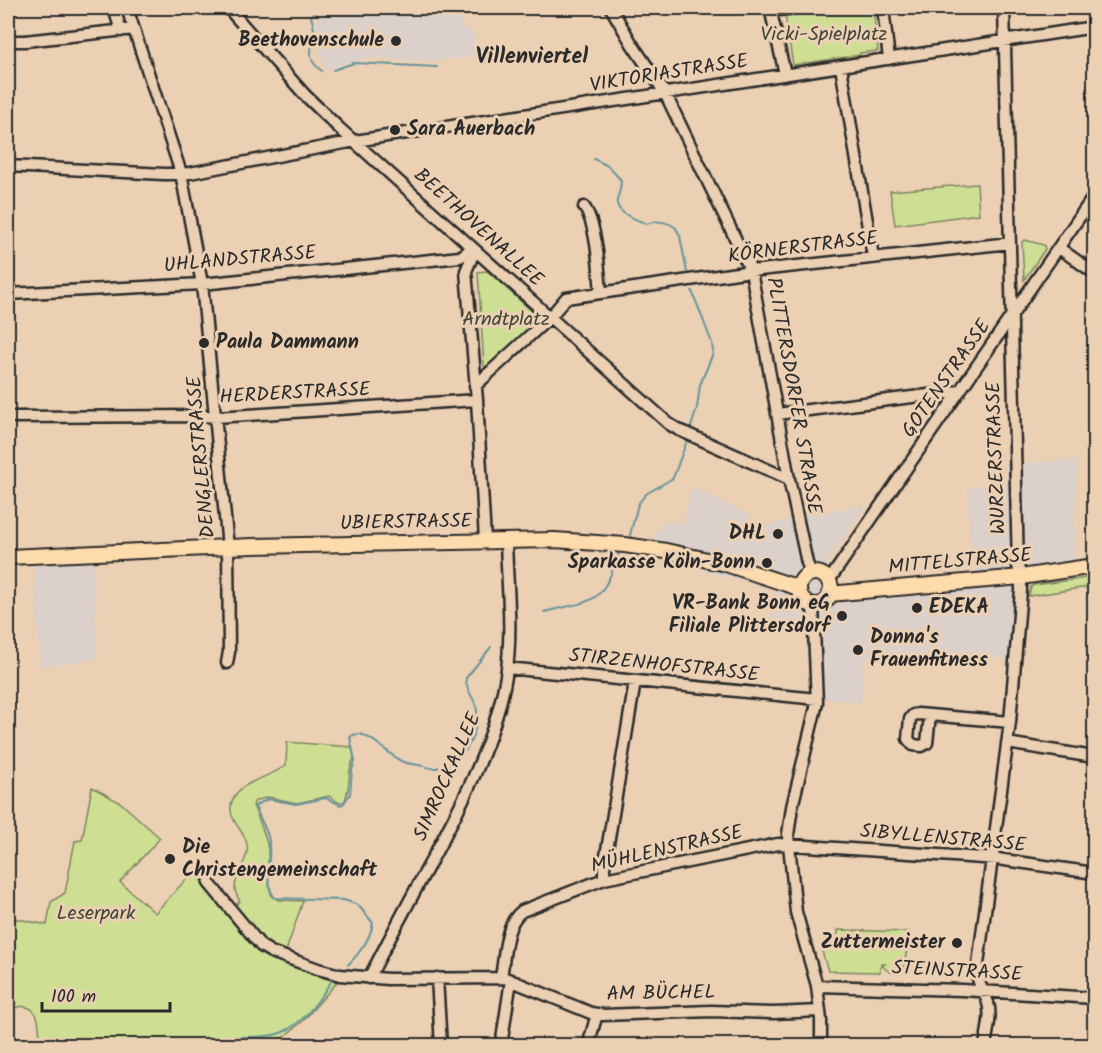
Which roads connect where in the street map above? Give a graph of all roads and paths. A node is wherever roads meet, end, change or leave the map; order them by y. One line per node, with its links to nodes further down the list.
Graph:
1 (114, 8): 11 (street)
2 (127, 8): 10 (street, DENGLERSTRASSE)
3 (228, 8): 18 (street, BEETHOVENALLEE)
4 (611, 8): 17 (street, PLITTERSDORFER STRASSE)
5 (795, 8): 8 (street)
6 (883, 8): 14 (street)
7 (1004, 8): 13 (street, WURZERSTRASSE)
8 (771, 9): 16 (street)
9 (1095, 27): 13 (street, VIKTORIASTRASSE)
10 (134, 29): 11 (street); 20 (street, DENGLERSTRASSE)
11 (121, 31): 12 (street)
12 (8, 41)
13 (1005, 42): 14 (street, VIKTORIASTRASSE); 23 (street, WURZERSTRASSE)
14 (889, 59): 15 (street, VIKTORIASTRASSE)
15 (841, 67): 16 (street, VIKTORIASTRASSE); 26 (street)
16 (785, 74): 17 (street, VIKTORIASTRASSE)
17 (665, 93): 18 (street, VIKTORIASTRASSE); 28 (street, PLITTERSDORFER STRASSE)
18 (355, 141): 20 (street, VIKTORIASTRASSE); 25 (street, BEETHOVENALLEE)
19 (8, 166): 20 (street, VIKTORIASTRASSE)
20 (181, 174): 30 (street, DENGLERSTRASSE)
21 (1095, 196): 24 (street, GOTENSTRASSE)
22 (584, 207): 31 (street)
23 (1010, 243): 26 (street, KÖRNERSTRASSE); 33 (street, WURZERSTRASSE)
24 (1059, 248): 29 (street); 33 (street, GOTENSTRASSE)
25 (474, 249): 27 (street, UHLANDSTRASSE); 34 (street, BEETHOVENALLEE)
26 (873, 257): 28 (street, KÖRNERSTRASSE)
27 (463, 261): 30 (street, UHLANDSTRASSE); 35 (street)
28 (752, 271): 31 (street, KÖRNERSTRASSE); 38 (street, PLITTERSDORFER STRASSE)
29 (1095, 273)
30 (202, 284): 32 (street, UHLANDSTRASSE); 40 (street, DENGLERSTRASSE)
31 (602, 293): 34 (street, KÖRNERSTRASSE)
32 (8, 294)
33 (1012, 316): 36 (street, GOTENSTRASSE); 48 (street, WURZERSTRASSE)
34 (550, 317): 35 (street); 41 (street, BEETHOVENALLEE)
35 (475, 386): 37 (street)
36 (960, 391): 38 (street); 50 (street, GOTENSTRASSE)
37 (477, 400): 40 (street, HERDERSTRASSE); 42 (street)
38 (777, 414): 41 (street, PLITTERSDORFER STRASSE)
39 (8, 417): 40 (street, HERDERSTRASSE)
40 (216, 417): 44 (street, DENGLERSTRASSE)
41 (789, 479): 47 (street, PLITTERSDORFER STRASSE)
42 (484, 540): 43 (main road, UBIERSTRASSE); 44 (main road, UBIERSTRASSE)
43 (506, 540): 49 (main road, UBIERSTRASSE); 53 (street, SIMROCKALLEE)
44 (228, 547): 45 (main road, UBIERSTRASSE); 52 (street, DENGLERSTRASSE)
45 (8, 557)
46 (1095, 566): 48 (main road, MITTELSTRASSE)
47 (812, 574): 49 (main road); 50 (main road)
48 (1021, 577): 50 (main road, MITTELSTRASSE); 57 (street, WURZERSTRASSE)
49 (799, 588): 51 (main road)
50 (829, 588): 51 (main road)
51 (813, 605): 55 (street)
52 (226, 663)
53 (507, 668): 54 (street, STIRZENHOFSTRASSE); 65 (street, SIMROCKALLEE)
54 (635, 682): 55 (street, STIRZENHOFSTRASSE); 63 (street)
55 (817, 699): 60 (street)
56 (930, 715): 57 (street)
57 (1010, 722): 58 (street, WURZERSTRASSE)
58 (1007, 744): 59 (street); 61 (street, WURZERSTRASSE)
59 (1095, 757)
60 (788, 844): 61 (street, SIBYLLENSTRASSE); 63 (street, MÜHLENSTRASSE); 68 (street)
61 (992, 859): 62 (street, SIBYLLENSTRASSE); 69 (street, WURZERSTRASSE)
62 (1095, 873)
63 (604, 879): 67 (street, MÜHLENSTRASSE)
64 (209, 883): 65 (street, AM BÜCHEL)
65 (369, 978): 66 (street, AM BÜCHEL)
66 (438, 978): 67 (street, AM BÜCHEL); 73 (street)
67 (506, 979): 72 (street, AM BÜCHEL); 74 (street)
68 (817, 986): 69 (street, STEINSTRASSE); 71 (street)
69 (983, 991): 70 (street, STEINSTRASSE); 77 (street, WURZERSTRASSE)
70 (1095, 998)
71 (820, 1011): 72 (street, AM BÜCHEL); 76 (street)
72 (597, 1014): 75 (street)
73 (441, 1046)
74 (501, 1046)
75 (588, 1046)
76 (821, 1046)
77 (985, 1046)

